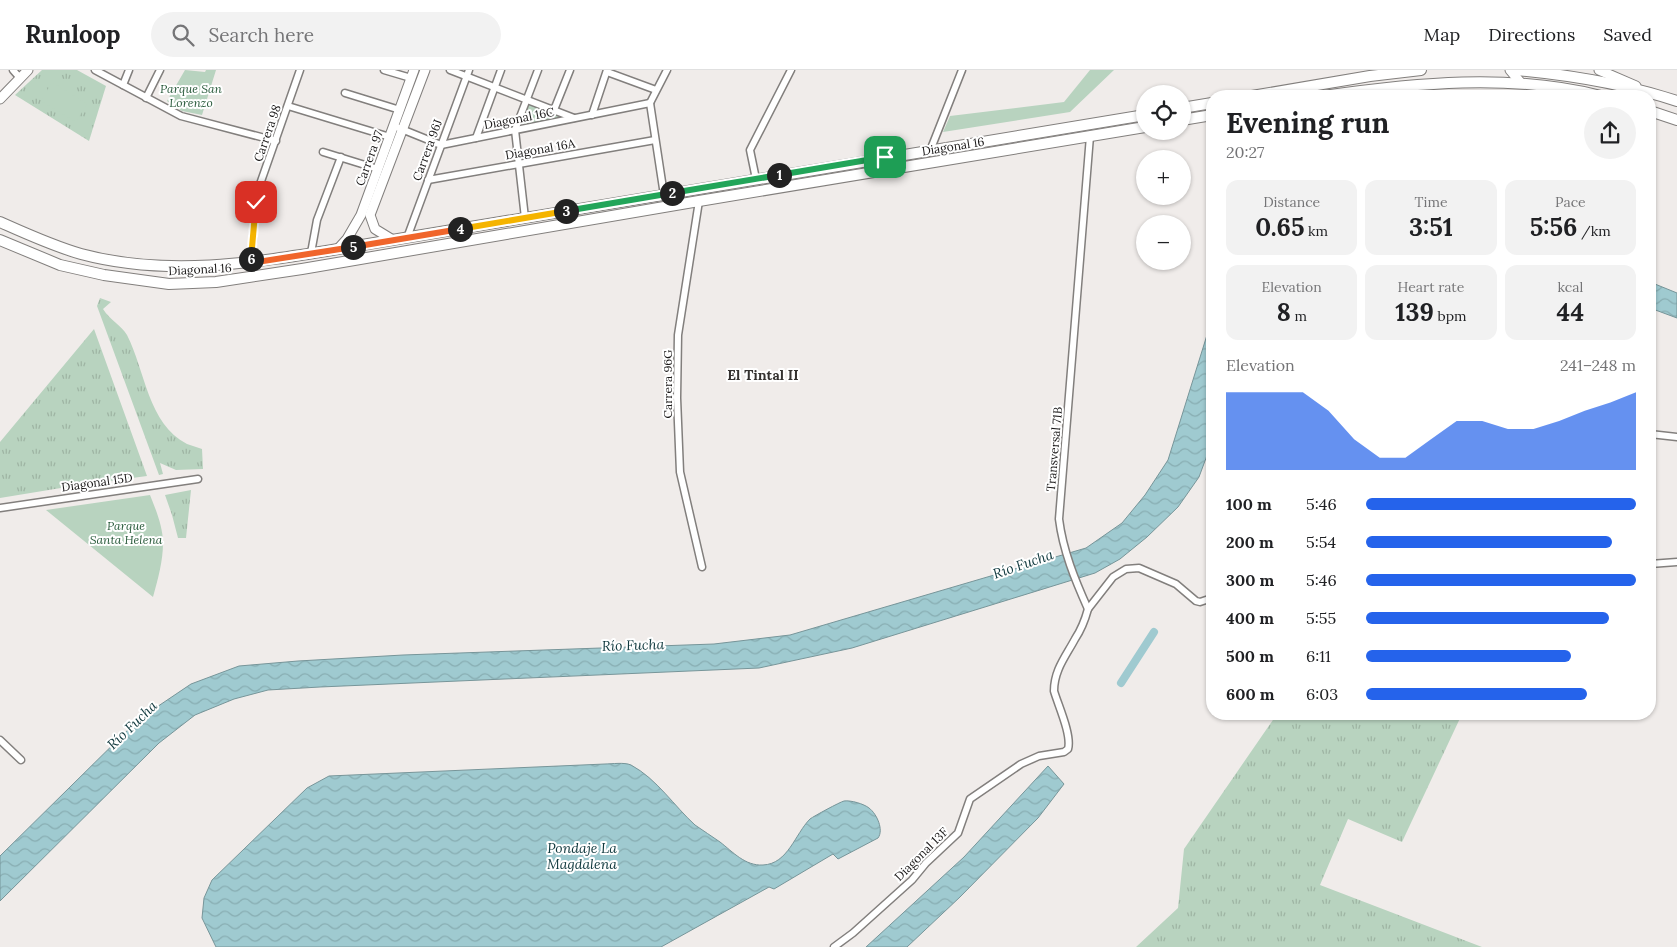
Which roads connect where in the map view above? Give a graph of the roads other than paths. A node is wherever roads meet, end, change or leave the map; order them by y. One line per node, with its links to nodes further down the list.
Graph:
1 (13, 70): 23 (street)
2 (28, 70): 23 (street)
3 (95, 70): 25 (street)
4 (129, 70): 25 (street)
5 (160, 70): 35 (street)
6 (300, 70): 41 (street, Carrera 98)
7 (384, 70): 22 (street)
8 (425, 70): 52 (street, Carrera 97)
9 (450, 70): 21 (street)
10 (501, 70): 26 (street)
11 (538, 70): 37 (street)
12 (570, 70): 44 (street)
13 (667, 70): 27 (street)
14 (791, 70): 66 (street)
15 (962, 70): 61 (street)
16 (1421, 70): 28 (main road)
17 (1510, 70): 24 (street)
18 (1516, 70): 31 (main road)
19 (1599, 70): 32 (street)
20 (607, 71): 27 (street); 46 (street)
21 (468, 73): 26 (street); 60 (street, Carrera 96J)
22 (413, 74): 43 (street, Carrera 97)
23 (20, 78): 36 (street)
24 (1521, 83): 29 (main road); 30 (main road)
25 (123, 85): 35 (street)
26 (495, 87): 37 (street); 57 (street)
27 (656, 90): 39 (street)
28 (1289, 90)
29 (1374, 90)
30 (1573, 90)
31 (1643, 90)
32 (1646, 90)
33 (345, 93): 43 (street)
34 (1656, 94): 38 (main road)
35 (146, 98): 59 (street)
36 (0, 99)
37 (527, 100): 44 (street); 54 (street)
38 (1677, 101)
39 (650, 104): 46 (street, Diagonal 16C); 58 (street)
40 (1206, 104): 42 (main road)
41 (288, 106): 56 (street); 59 (street, Carrera 98)
42 (1191, 106)
43 (400, 110): 52 (street, Carrera 97)
44 (554, 110): 49 (street)
45 (1656, 113): 51 (main road)
46 (592, 115): 49 (street, Diagonal 16C)
47 (1136, 116): 61 (main road, Diagonal 16)
48 (1206, 116): 50 (main road)
49 (575, 118): 54 (street, Diagonal 16C)
50 (1191, 118)
51 (1677, 120)
52 (398, 128): 56 (street, Carrera 97); 60 (street); 74 (street, Carrera 97)
53 (1136, 128): 55 (main road, Diagonal 16)
54 (515, 130): 57 (street, Diagonal 16C); 64 (street)
55 (1090, 136): 69 (main road, Diagonal 16); 86 (street, Transversal 71B)
56 (390, 137): 65 (street, Carrera 97)
57 (476, 138): 60 (street, Diagonal 16C)
58 (655, 140): 64 (street, Diagonal 16A); 68 (street)
59 (276, 142): 77 (street, Carrera 98)
60 (441, 145): 67 (street, Carrera 96J)
61 (930, 151): 66 (main road, Diagonal 16)
62 (323, 152): 63 (street)
63 (340, 157): 65 (street); 76 (street)
64 (519, 164): 67 (street, Diagonal 16A); 70 (street)
65 (378, 169): 75 (street, Carrera 97)
66 (756, 179): 68 (main road, Diagonal 16)
67 (428, 180): 72 (street, Carrera 96J)
68 (664, 195): 70 (main road, Diagonal 16)
69 (699, 201): 73 (main road, Diagonal 16); 84 (street, Carrera 96G)
70 (525, 218): 72 (main road, Diagonal 16)
71 (0, 222): 77 (main road, Diagonal 16)
72 (407, 238): 74 (main road, Diagonal 16)
73 (0, 240)
74 (393, 240): 75 (main road, Diagonal 16)
75 (338, 249): 76 (main road, Diagonal 16)
76 (311, 253): 77 (main road, Diagonal 16)
77 (251, 263)
78 (1656, 434): 79 (street)
79 (1677, 436)
80 (198, 479): 81 (street, Diagonal 15D)
81 (0, 508)
82 (1677, 562): 83 (street)
83 (1656, 564)
84 (702, 567)
85 (1206, 600): 86 (street)
86 (1088, 609): 89 (street, Diagonal 13F)
87 (0, 740): 88 (street)
88 (21, 760)
89 (834, 947)

